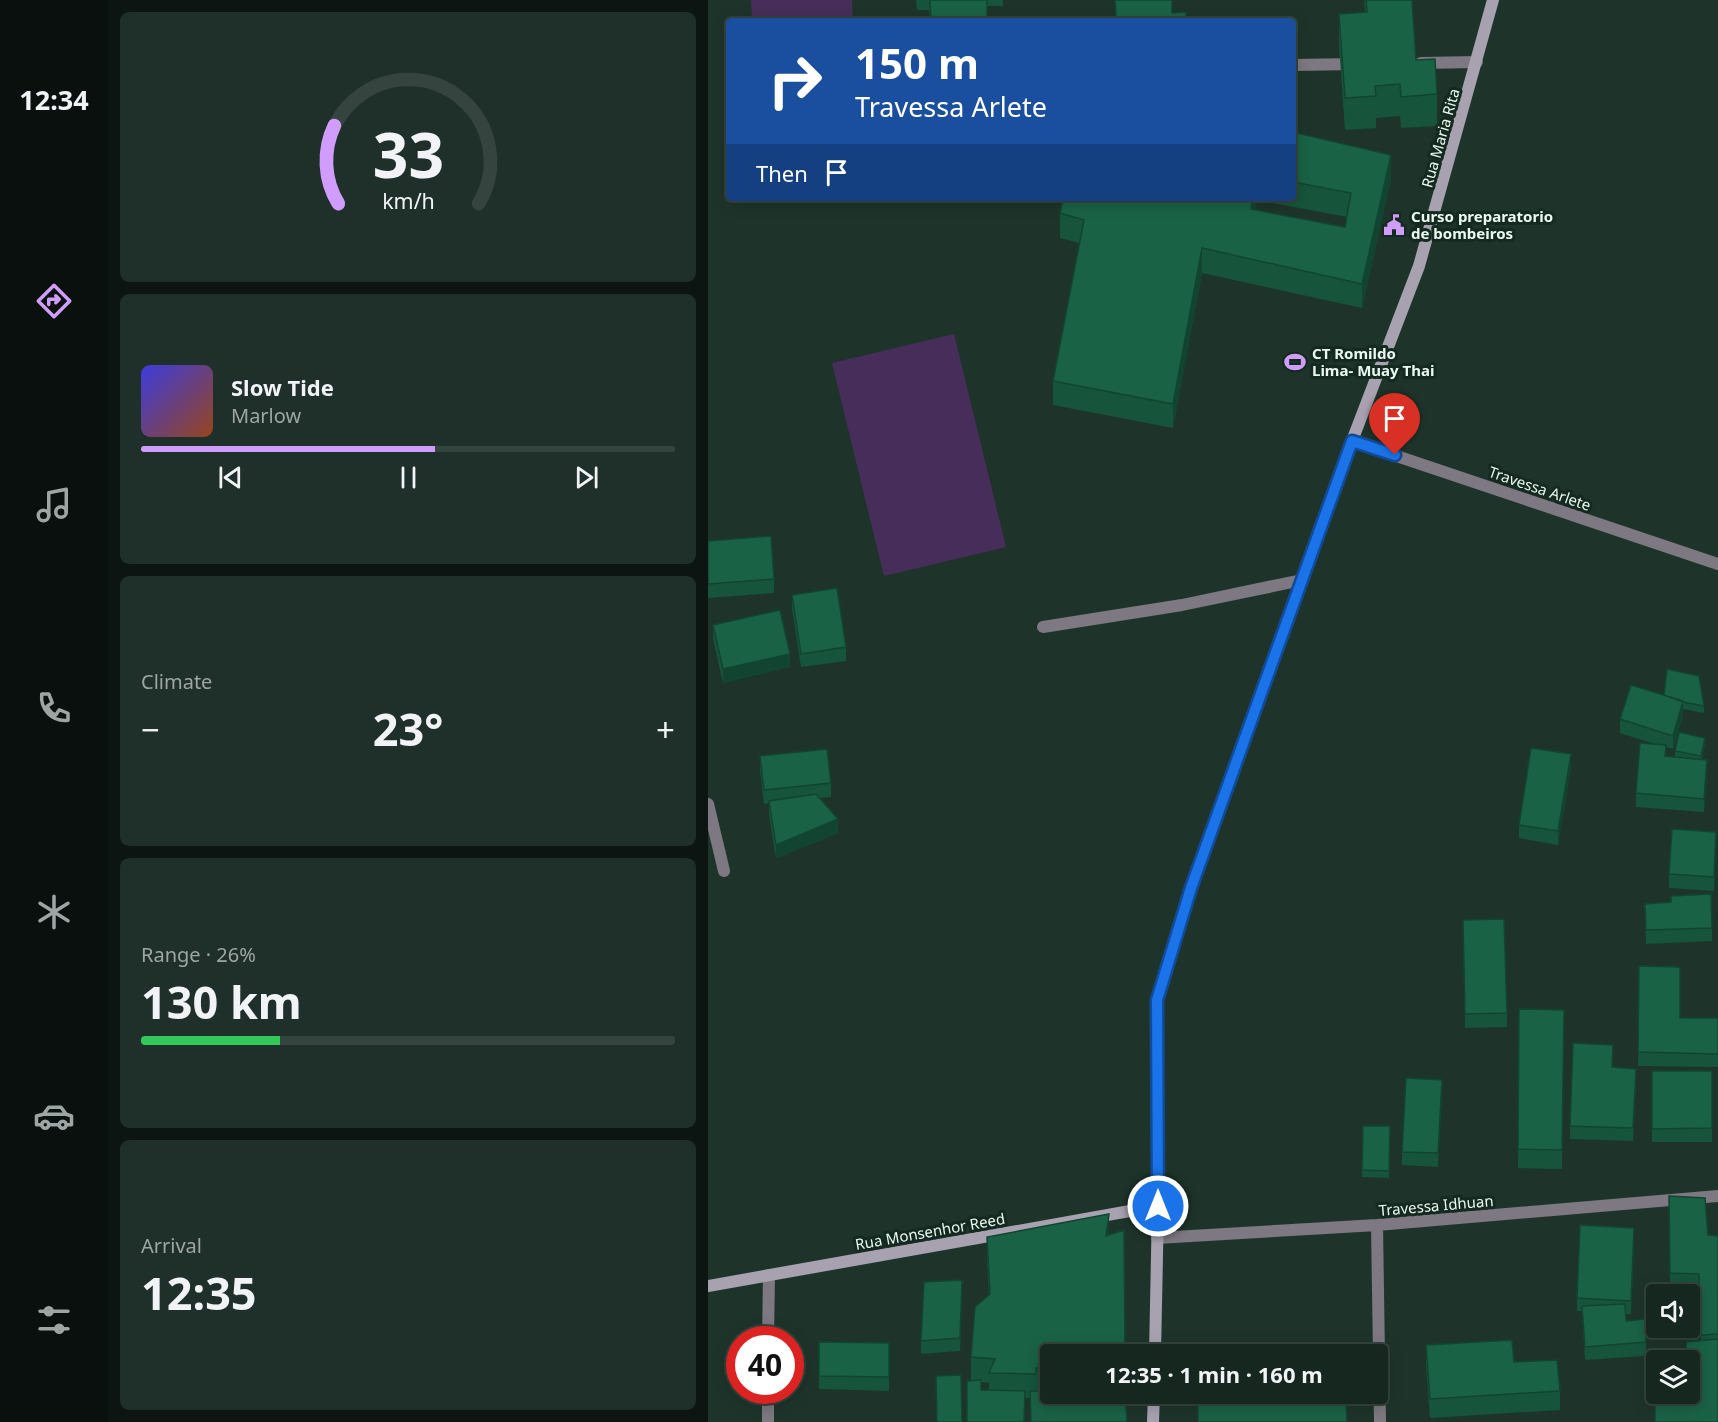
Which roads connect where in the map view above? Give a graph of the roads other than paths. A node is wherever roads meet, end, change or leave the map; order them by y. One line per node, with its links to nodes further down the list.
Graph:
1 (1493, 0): 2 (street, Rua Maria Rita)
2 (1477, 62): 3 (street); 6 (street, Rua Maria Rita)
3 (1408, 63)
4 (1373, 64): 5 (street)
5 (1296, 65)
6 (1352, 441): 7 (street, Travessa Arlete); 8 (street, Rua Maria Rita)
7 (1718, 564)
8 (1302, 580): 9 (street); 13 (street, Rua Maria Rita)
9 (1043, 627)
10 (708, 804): 11 (street)
11 (724, 871)
12 (1718, 1196): 14 (street, Travessa Idhuan)
13 (1158, 1206): 15 (street, Rua Maria Rita); 16 (street, Rua Monsenhor Reed)
14 (1377, 1226): 15 (street, Travessa Idhuan); 24 (street)
15 (1157, 1238): 19 (street, Rua Maria Rita)
16 (769, 1275): 17 (street, Rua Monsenhor Reed); 18 (street)
17 (708, 1286)
18 (768, 1326)
19 (1155, 1344)
20 (768, 1404): 22 (street)
21 (1154, 1404): 23 (street)
22 (768, 1422)
23 (1153, 1422)
24 (1380, 1422)

